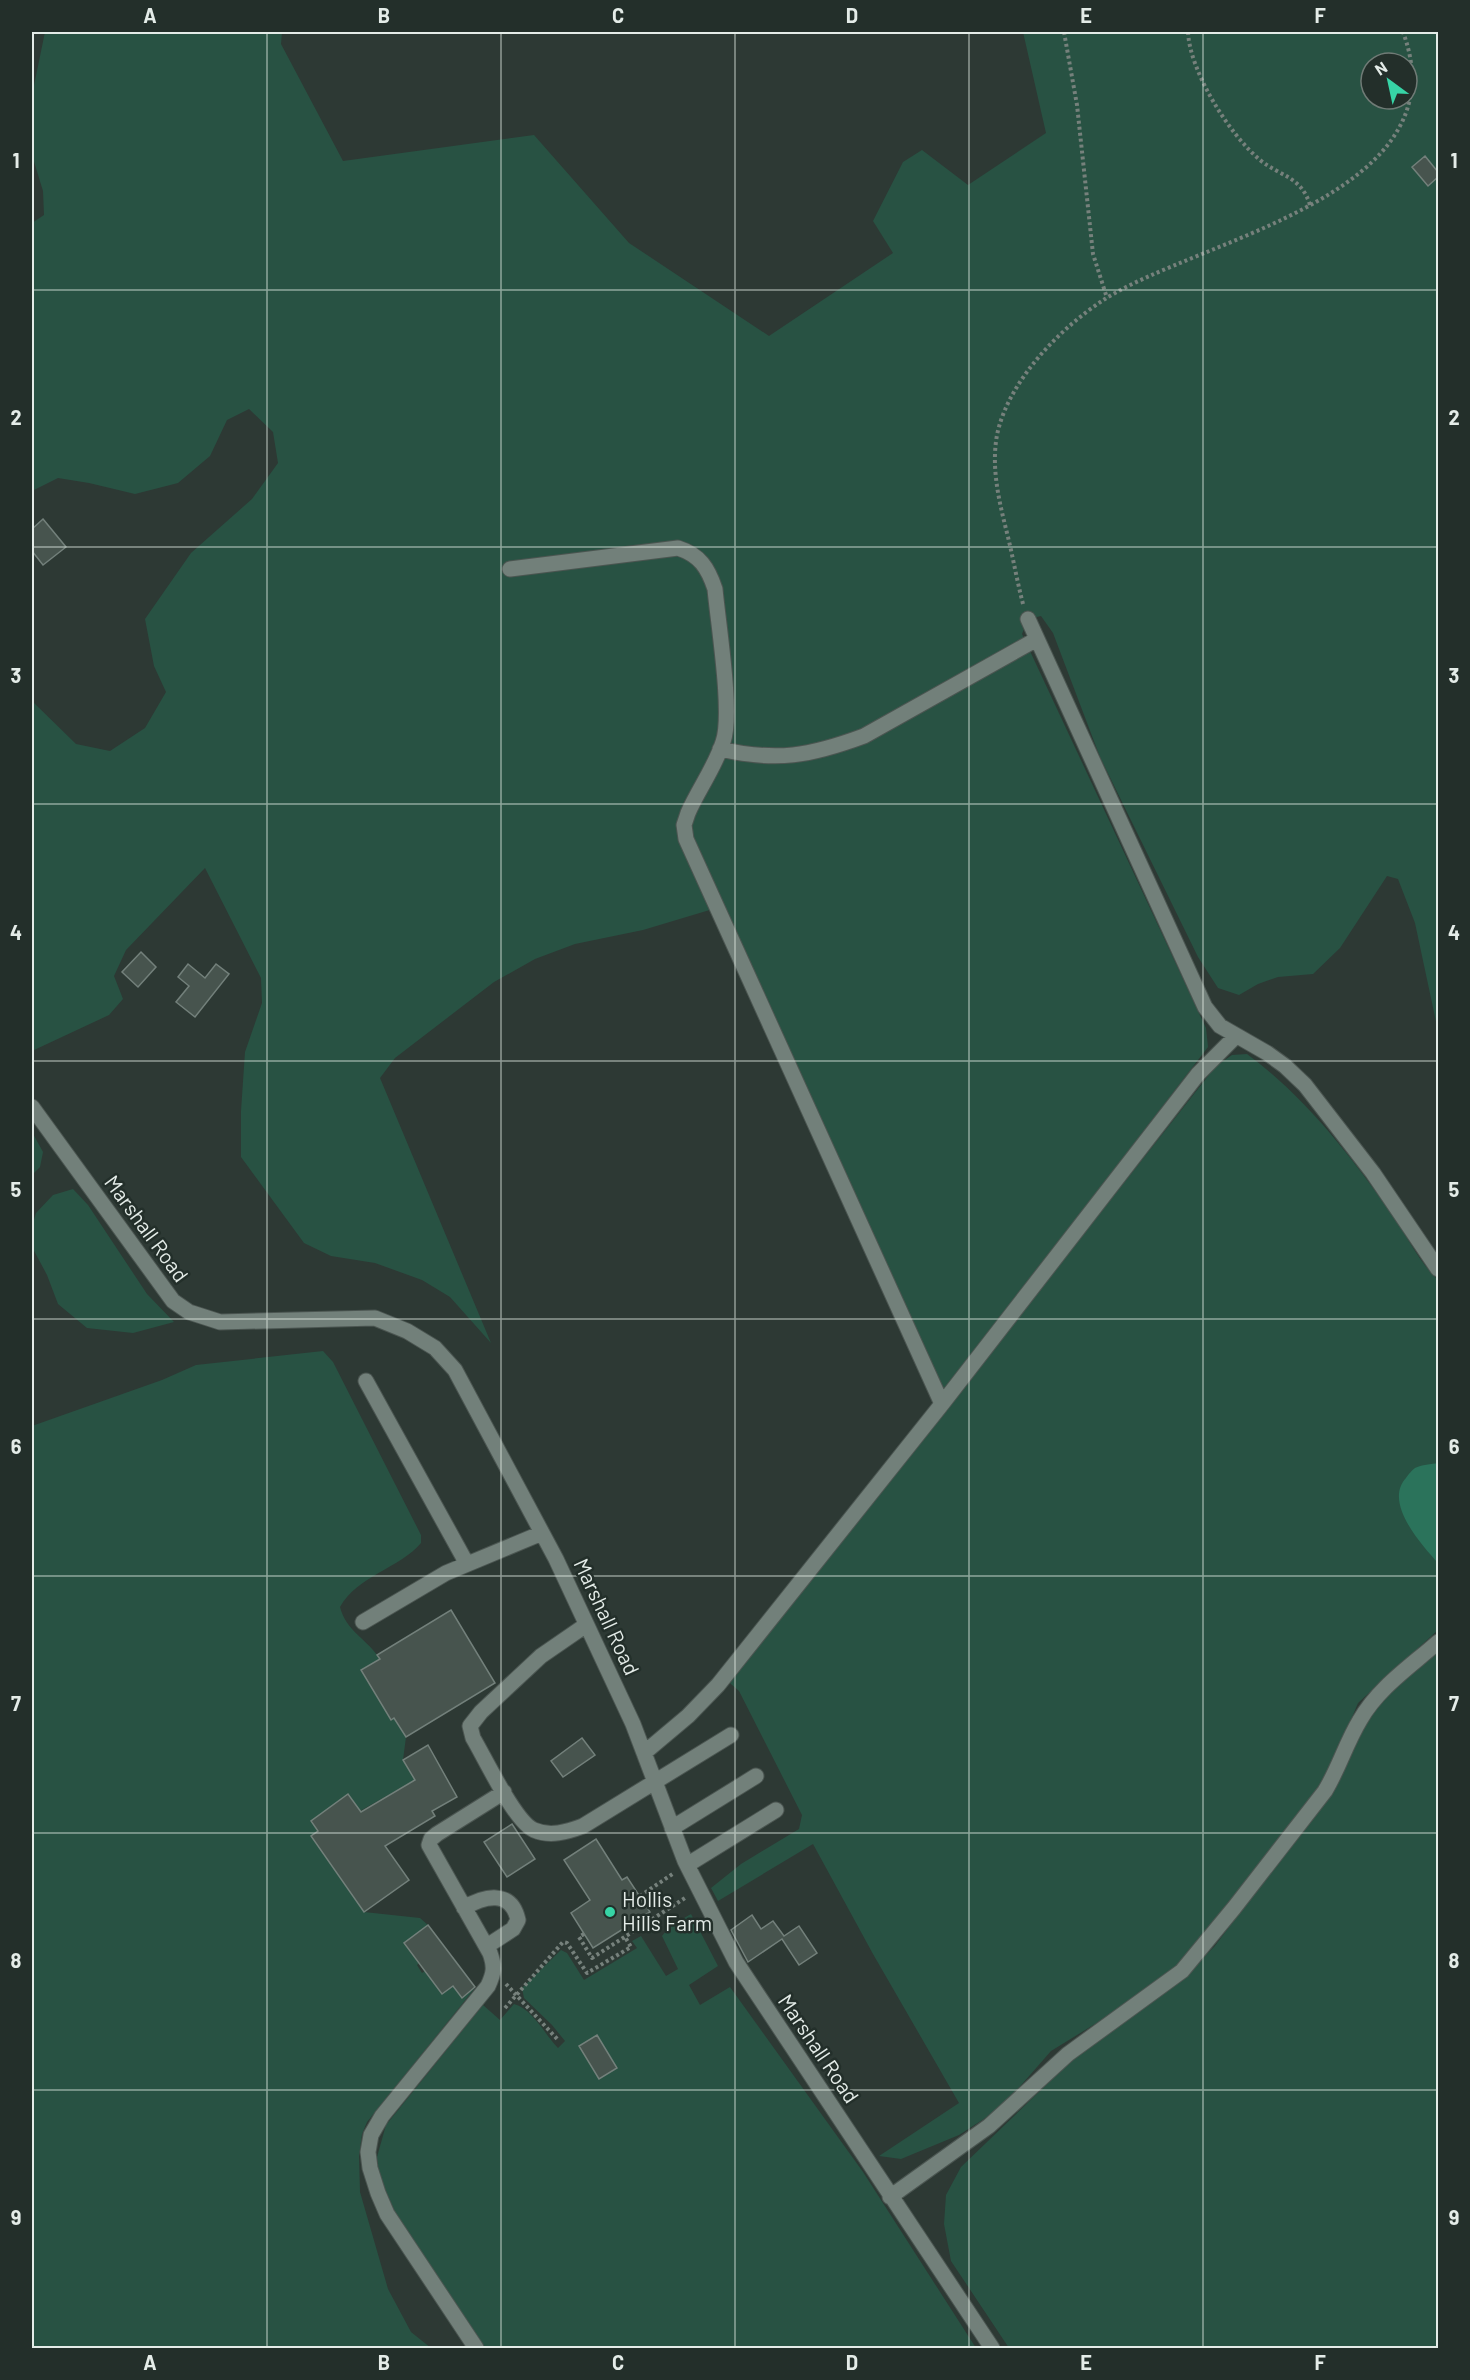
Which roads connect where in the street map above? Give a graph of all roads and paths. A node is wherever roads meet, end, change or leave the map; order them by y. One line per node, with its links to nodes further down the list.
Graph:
1 (1064, 32): 5 (path)
2 (1188, 32): 4 (path)
3 (1403, 32): 4 (path)
4 (1310, 205): 5 (path)
5 (1107, 298): 7 (path)
6 (510, 569): 9 (street)
7 (1028, 619): 8 (street)
8 (1037, 639): 9 (street); 10 (street)
9 (720, 749): 14 (street)
10 (1236, 1036): 12 (street); 14 (street)
11 (32, 1107): 15 (street, Marshall Road)
12 (1438, 1269)
13 (366, 1382): 16 (street)
14 (942, 1404): 21 (street)
15 (542, 1533): 16 (street); 18 (street, Marshall Road)
16 (467, 1564): 17 (street)
17 (363, 1622)
18 (586, 1624): 21 (street, Marshall Road); 24 (street)
19 (1438, 1642): 38 (street)
20 (731, 1735): 23 (street)
21 (644, 1753): 23 (street, Marshall Road)
22 (756, 1776): 26 (street)
23 (655, 1781): 24 (street); 26 (street, Marshall Road)
24 (504, 1792): 30 (street)
25 (776, 1810): 27 (street)
26 (672, 1828): 27 (street, Marshall Road)
27 (687, 1865): 28 (street, Marshall Road); 29 (path)
28 (699, 1890): 32 (path); 38 (street, Marshall Road)
29 (640, 1896)
30 (464, 1908): 33 (street); 33 (street)
31 (584, 1934): 32 (path)
32 (625, 1936): 35 (path)
33 (486, 1946): 34 (street)
34 (494, 1974): 35 (path); 39 (street)
35 (516, 1995): 36 (path); 37 (path)
36 (505, 2008)
37 (559, 2041)
38 (890, 2197): 40 (street, Marshall Road)
39 (476, 2349)
40 (992, 2349)

